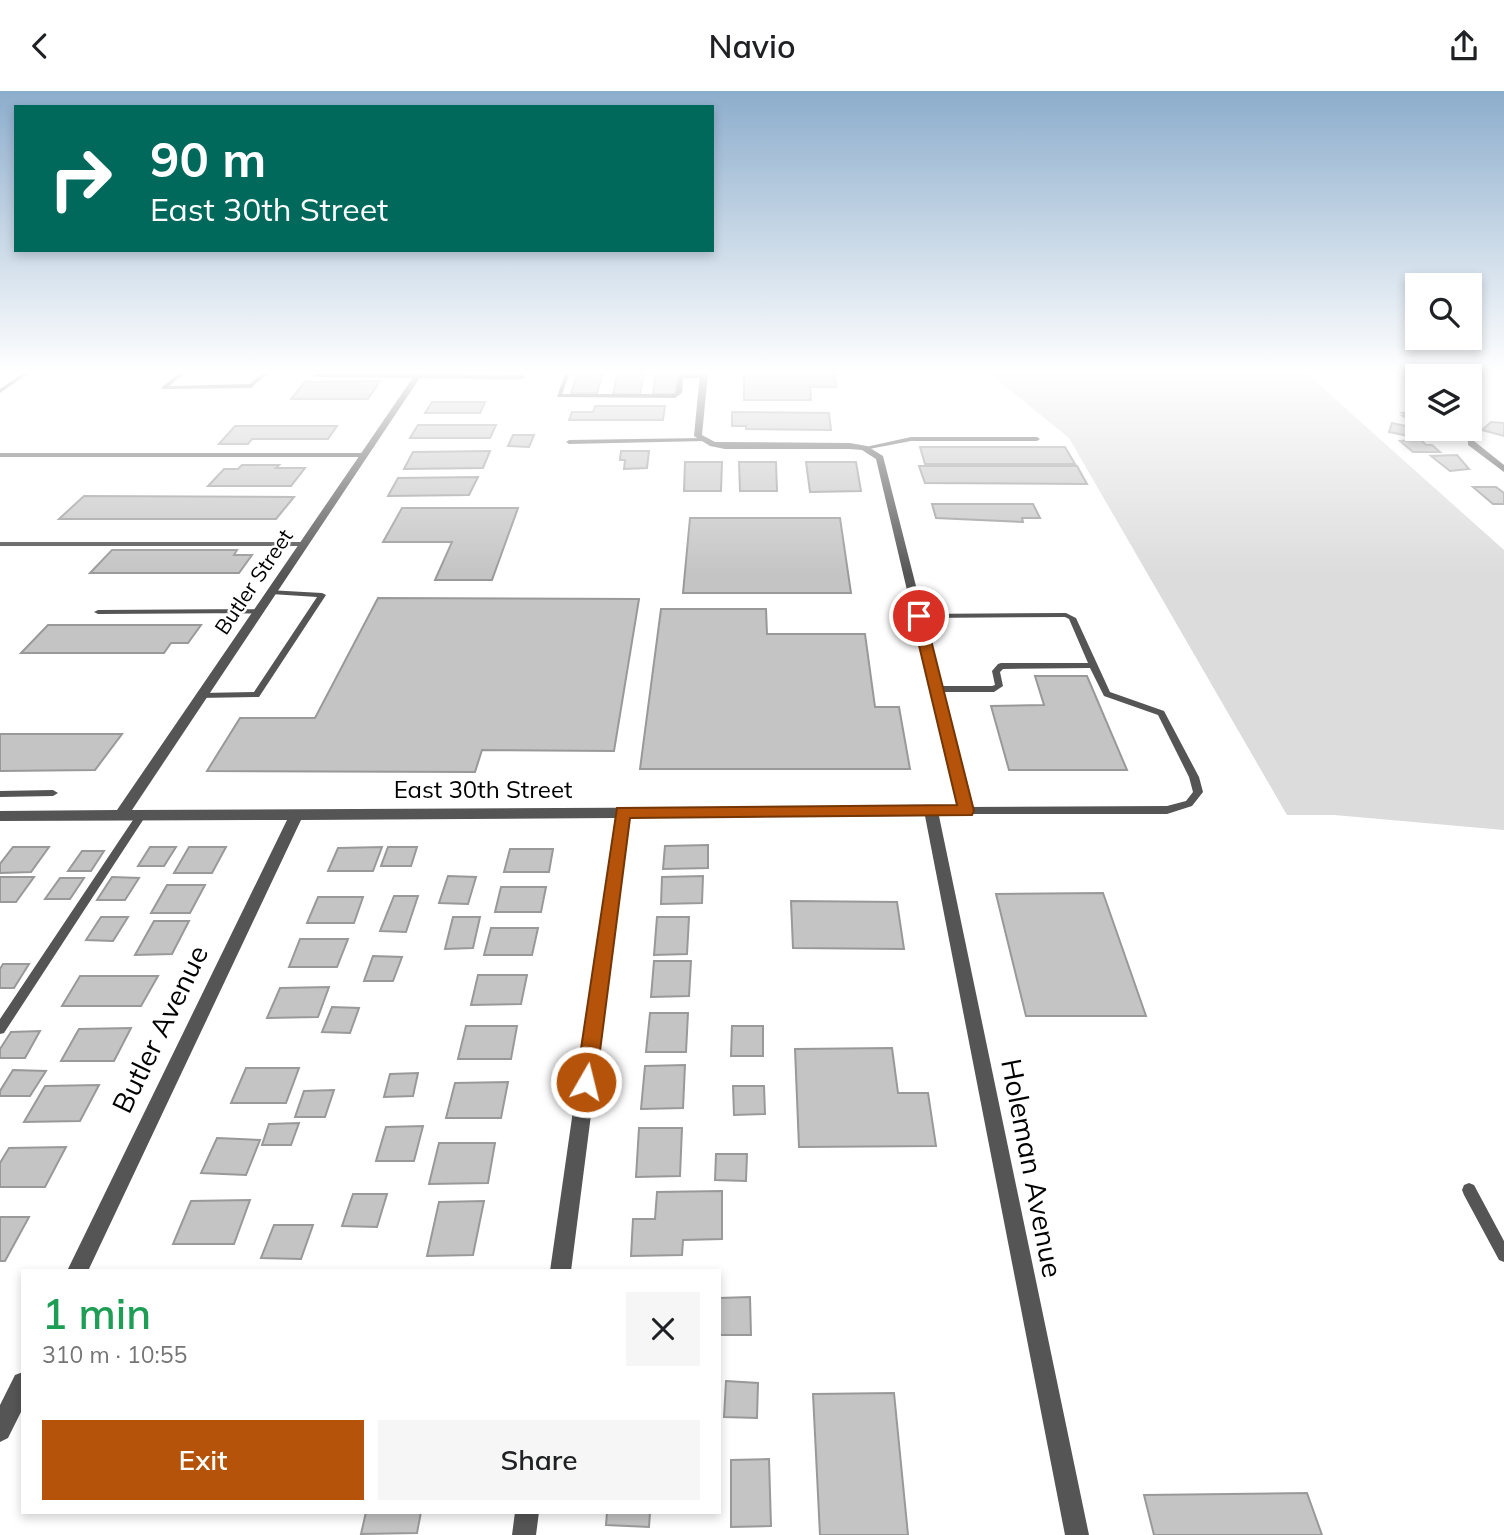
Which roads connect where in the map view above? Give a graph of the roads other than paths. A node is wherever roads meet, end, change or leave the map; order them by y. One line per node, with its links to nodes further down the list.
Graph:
1 (372, 440): 8 (street, Butler Street)
2 (678, 440): 5 (lane)
3 (705, 440): 7 (street)
4 (904, 440): 7 (lane)
5 (569, 442)
6 (1471, 443): 10 (street)
7 (864, 448): 16 (street)
8 (363, 454): 9 (lane); 12 (street, Butler Street)
9 (0, 455)
10 (1504, 470)
11 (0, 544): 12 (lane)
12 (303, 544): 13 (street, Butler Street)
13 (271, 592): 14 (street, Butler Street); 19 (lane)
14 (258, 611): 15 (lane); 19 (street, Butler Street)
15 (98, 612)
16 (919, 616): 17 (lane); 18 (street)
17 (1093, 665): 18 (lane); 23 (lane)
18 (936, 689): 23 (street)
19 (201, 696): 26 (street, Butler Street)
20 (53, 793): 21 (lane)
21 (0, 794)
22 (931, 811): 23 (street, East 30th Street); 24 (street, East 30th Street); 38 (street, Holeman Avenue)
23 (966, 811)
24 (623, 812): 25 (street, East 30th Street); 33 (street)
25 (297, 813): 27 (street, East 30th Street); 32 (street, Butler Avenue)
26 (122, 814): 27 (street, East 30th Street); 28 (street, East 30th Street)
27 (142, 814): 29 (lane)
28 (0, 815)
29 (0, 1029)
30 (1469, 1190): 31 (lane)
31 (1504, 1255)
32 (78, 1269)
33 (560, 1269)
34 (21, 1387): 35 (street)
35 (0, 1430)
36 (527, 1514): 37 (street)
37 (524, 1535)
38 (1077, 1535)

